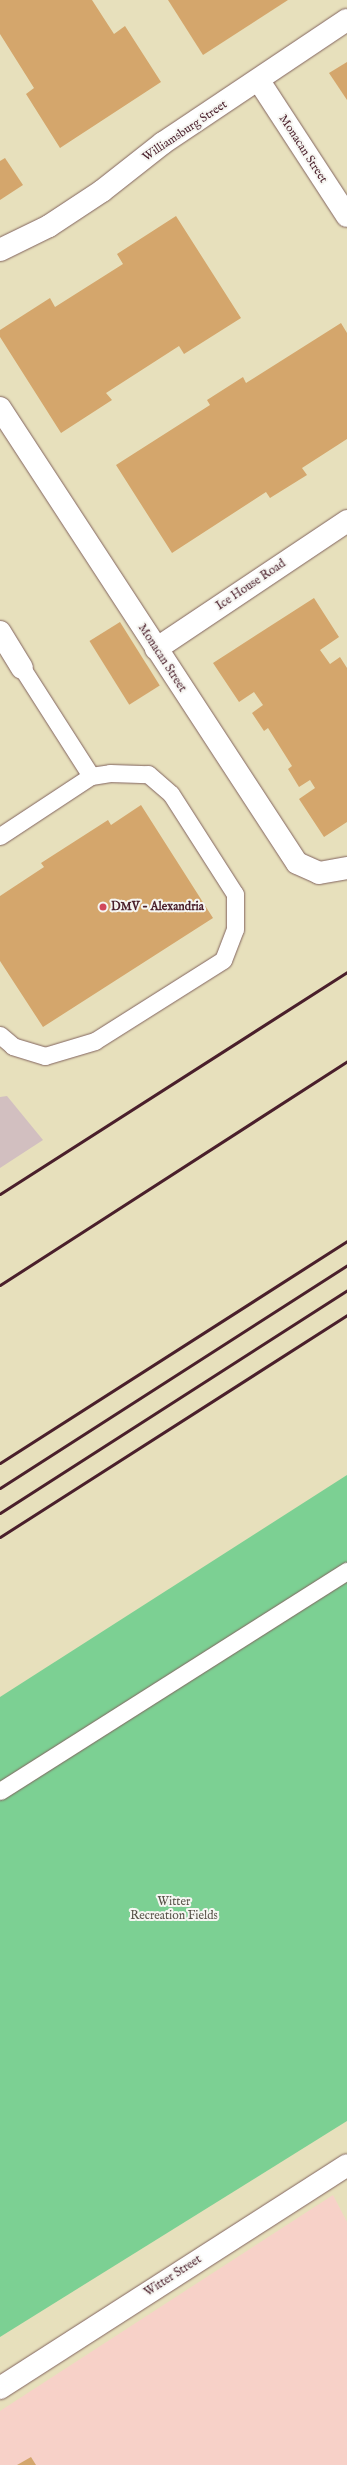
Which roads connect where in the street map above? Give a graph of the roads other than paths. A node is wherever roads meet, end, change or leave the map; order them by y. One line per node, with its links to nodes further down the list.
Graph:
1 (347, 20): 2 (street, Williamsburg Street)
2 (259, 81): 3 (street, Monacan Street); 4 (street, Williamsburg Street)
3 (347, 216)
4 (0, 250)
5 (0, 408): 8 (street, Monacan Street)
6 (347, 521): 8 (street, Ice House Road)
7 (0, 632): 9 (street)
8 (156, 649): 12 (street, Monacan Street)
9 (22, 668): 10 (lane)
10 (91, 776): 11 (lane); 13 (lane)
11 (0, 836)
12 (347, 868)
13 (0, 1035)
14 (347, 1571): 15 (lane)
15 (0, 1791)
16 (347, 2165): 17 (street, Witter Street)
17 (0, 2388)

